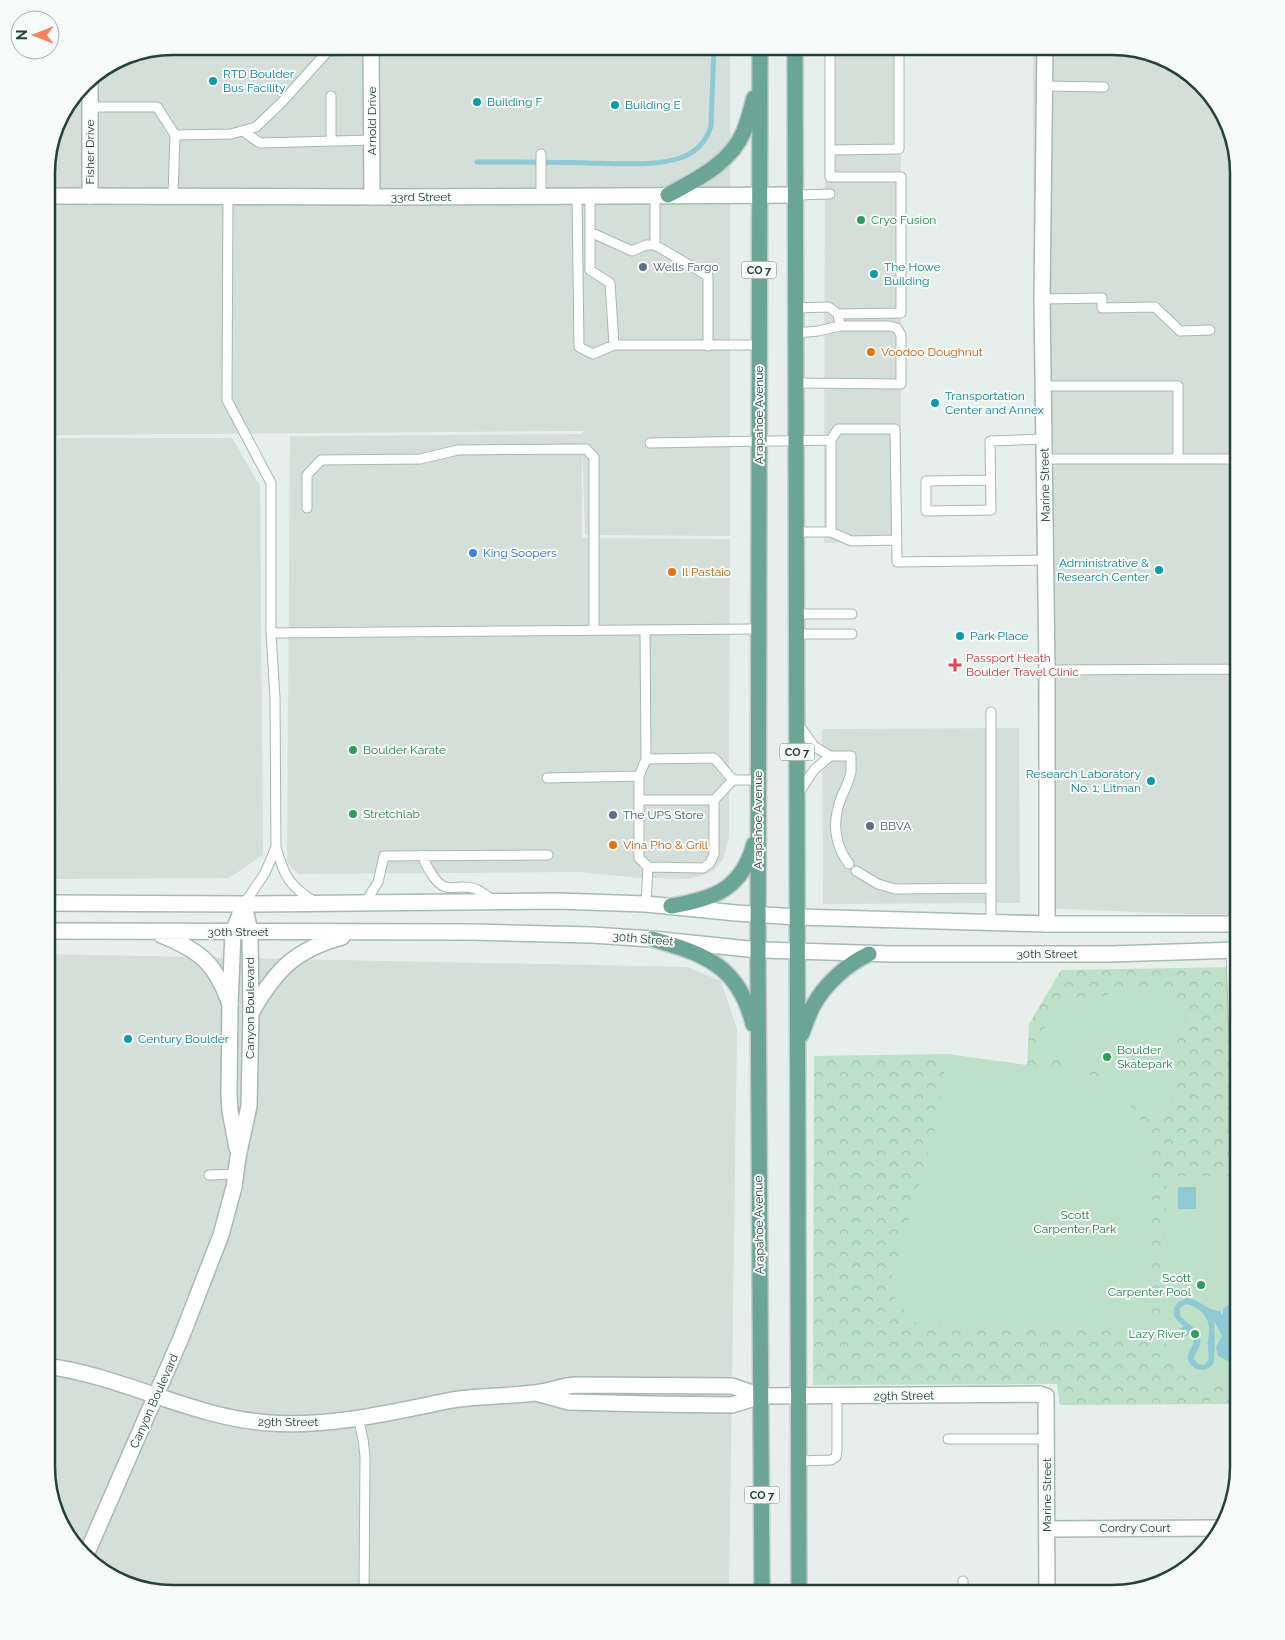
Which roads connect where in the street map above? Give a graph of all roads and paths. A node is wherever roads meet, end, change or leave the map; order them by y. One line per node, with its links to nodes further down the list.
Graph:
1 (324, 55): 14 (lane)
2 (371, 55): 16 (street, Arnold Drive)
3 (760, 55): 8 (main road, Arapahoe Avenue / CO 7)
4 (796, 55): 21 (main road, CO 7)
5 (830, 55): 18 (lane)
6 (899, 55): 18 (lane)
7 (1044, 55): 9 (street, Marine Street)
8 (760, 77): 20 (main road, Arapahoe Avenue / CO 7); 23 (main road)
9 (1044, 86): 10 (lane); 33 (street, Marine Street)
10 (1104, 87)
11 (90, 88): 13 (street, Fisher Drive)
12 (331, 96): 17 (lane)
13 (90, 107): 15 (lane); 25 (street, Fisher Drive)
14 (243, 131): 15 (lane); 17 (lane)
15 (175, 135): 26 (lane)
16 (372, 140): 17 (lane); 28 (street, Arnold Drive)
17 (332, 141)
18 (830, 150): 35 (lane)
19 (541, 154): 29 (lane)
20 (759, 194): 21 (street, 33rd Street); 23 (street, 33rd Street); 40 (main road, Arapahoe Avenue / CO 7)
21 (796, 194): 22 (lane); 34 (main road, CO 7)
22 (830, 194)
23 (662, 195): 30 (street, 33rd Street); 32 (lane)
24 (55, 196): 25 (street, 33rd Street)
25 (90, 196): 26 (street, 33rd Street)
26 (173, 196): 27 (street, 33rd Street)
27 (228, 196): 28 (street, 33rd Street); 63 (lane)
28 (372, 196): 29 (street, 33rd Street)
29 (541, 196): 30 (street, 33rd Street)
30 (584, 196): 31 (lane); 39 (lane)
31 (590, 232): 32 (lane); 39 (lane)
32 (655, 245): 41 (lane)
33 (1042, 299): 37 (lane); 43 (street, Marine Street)
34 (796, 308): 35 (lane); 38 (main road, CO 7)
35 (838, 314): 36 (lane)
36 (840, 326): 38 (lane); 42 (lane)
37 (1210, 330)
38 (796, 333): 42 (main road, CO 7)
39 (614, 344): 41 (lane)
40 (759, 345): 41 (lane); 47 (main road, Arapahoe Avenue / CO 7)
41 (708, 346)
42 (796, 384): 45 (main road, CO 7)
43 (1043, 386): 44 (street, Marine Street); 50 (lane)
44 (1044, 439): 49 (street, Marine Street); 52 (lane)
45 (796, 440): 46 (lane); 47 (lane); 54 (main road, CO 7)
46 (831, 440): 55 (lane); 56 (lane)
47 (759, 442): 48 (lane); 60 (main road, Arapahoe Avenue / CO 7)
48 (650, 443)
49 (1045, 459): 50 (lane); 57 (street, Marine Street)
50 (1178, 459): 51 (lane)
51 (1230, 459)
52 (990, 480): 52 (lane)
53 (307, 508): 61 (lane)
54 (796, 532): 55 (lane); 58 (main road, CO 7)
55 (831, 532): 56 (lane)
56 (897, 540): 57 (lane)
57 (1046, 560): 67 (street, Marine Street)
58 (796, 614): 59 (lane); 64 (main road, CO 7)
59 (852, 614)
60 (758, 629): 62 (lane); 75 (main road, Arapahoe Avenue / CO 7)
61 (594, 630): 62 (lane); 63 (lane)
62 (645, 630): 71 (lane)
63 (271, 632): 80 (lane)
64 (796, 634): 65 (lane); 69 (main road, CO 7)
65 (852, 634)
66 (1230, 669): 67 (lane)
67 (1048, 670): 97 (street, Marine Street)
68 (991, 712): 86 (lane)
69 (797, 722): 70 (lane); 76 (main road, CO 7)
70 (830, 756): 76 (lane); 83 (lane)
71 (646, 758): 72 (lane); 74 (lane)
72 (639, 776): 73 (lane); 77 (lane)
73 (547, 778)
74 (733, 780): 75 (lane); 78 (lane)
75 (757, 780): 79 (main road, Arapahoe Avenue / CO 7)
76 (798, 794): 95 (main road, CO 7)
77 (639, 800): 78 (lane); 84 (lane)
78 (714, 800): 84 (lane)
79 (758, 830): 93 (main road); 94 (main road, Arapahoe Avenue / CO 7)
80 (276, 847): 89 (lane); 91 (lane)
81 (423, 855): 82 (lane); 87 (lane); 88 (lane)
82 (548, 855)
83 (850, 864)
84 (648, 868): 92 (lane)
85 (856, 872): 86 (lane)
86 (991, 888): 96 (lane)
87 (494, 900): 88 (street); 92 (street)
88 (365, 902): 89 (street)
89 (317, 903): 91 (street)
90 (55, 904): 91 (street)
91 (244, 904): 101 (street, Canyon Boulevard); 102 (street, Canyon Boulevard)
92 (646, 904): 93 (street)
93 (671, 906): 94 (street)
94 (758, 915): 95 (street); 105 (main road, Arapahoe Avenue / CO 7)
95 (798, 917): 96 (street); 107 (main road, CO 7)
96 (991, 922): 97 (street)
97 (1047, 924): 98 (street)
98 (1230, 924)
99 (55, 931): 100 (street, 30th Street)
100 (150, 931): 101 (street, 30th Street); 109 (street)
101 (233, 932): 102 (street, 30th Street); 109 (street, Canyon Boulevard)
102 (250, 932): 103 (street, 30th Street); 110 (street, Canyon Boulevard)
103 (359, 932): 104 (street, 30th Street); 110 (street)
104 (652, 939): 105 (street, 30th Street); 112 (main road)
105 (758, 950): 107 (street, 30th Street); 112 (main road, Arapahoe Avenue / CO 7)
106 (1230, 951): 108 (street, 30th Street)
107 (798, 952): 108 (street, 30th Street); 111 (main road, CO 7)
108 (869, 954): 111 (main road)
109 (230, 1004): 113 (street, Canyon Boulevard)
110 (251, 1013): 113 (street, Canyon Boulevard)
111 (798, 1044): 121 (main road, CO 7)
112 (758, 1046): 118 (main road, Arapahoe Avenue / CO 7)
113 (238, 1157): 114 (street, Canyon Boulevard)
114 (236, 1174): 115 (lane); 117 (street, Canyon Boulevard)
115 (209, 1175)
116 (55, 1368): 117 (street, 29th Street)
117 (156, 1396): 122 (street, 29th Street); 128 (street, Canyon Boulevard)
118 (760, 1396): 121 (street, 29th Street); 122 (street, 29th Street); 131 (main road, Arapahoe Avenue / CO 7)
119 (837, 1396): 120 (street, 29th Street); 121 (street, 29th Street); 125 (lane)
120 (1046, 1396): 124 (street, Marine Street)
121 (797, 1397): 125 (main road, CO 7)
122 (358, 1417): 130 (lane)
123 (948, 1439): 124 (lane)
124 (1047, 1439): 127 (street, Marine Street)
125 (798, 1461): 132 (main road, CO 7)
126 (1213, 1528): 127 (street, Cordry Court)
127 (1047, 1529): 134 (street, Marine Street)
128 (88, 1550)
129 (963, 1581): 133 (lane)
130 (364, 1585)
131 (762, 1585)
132 (799, 1585)
133 (963, 1585)
134 (1047, 1585)

